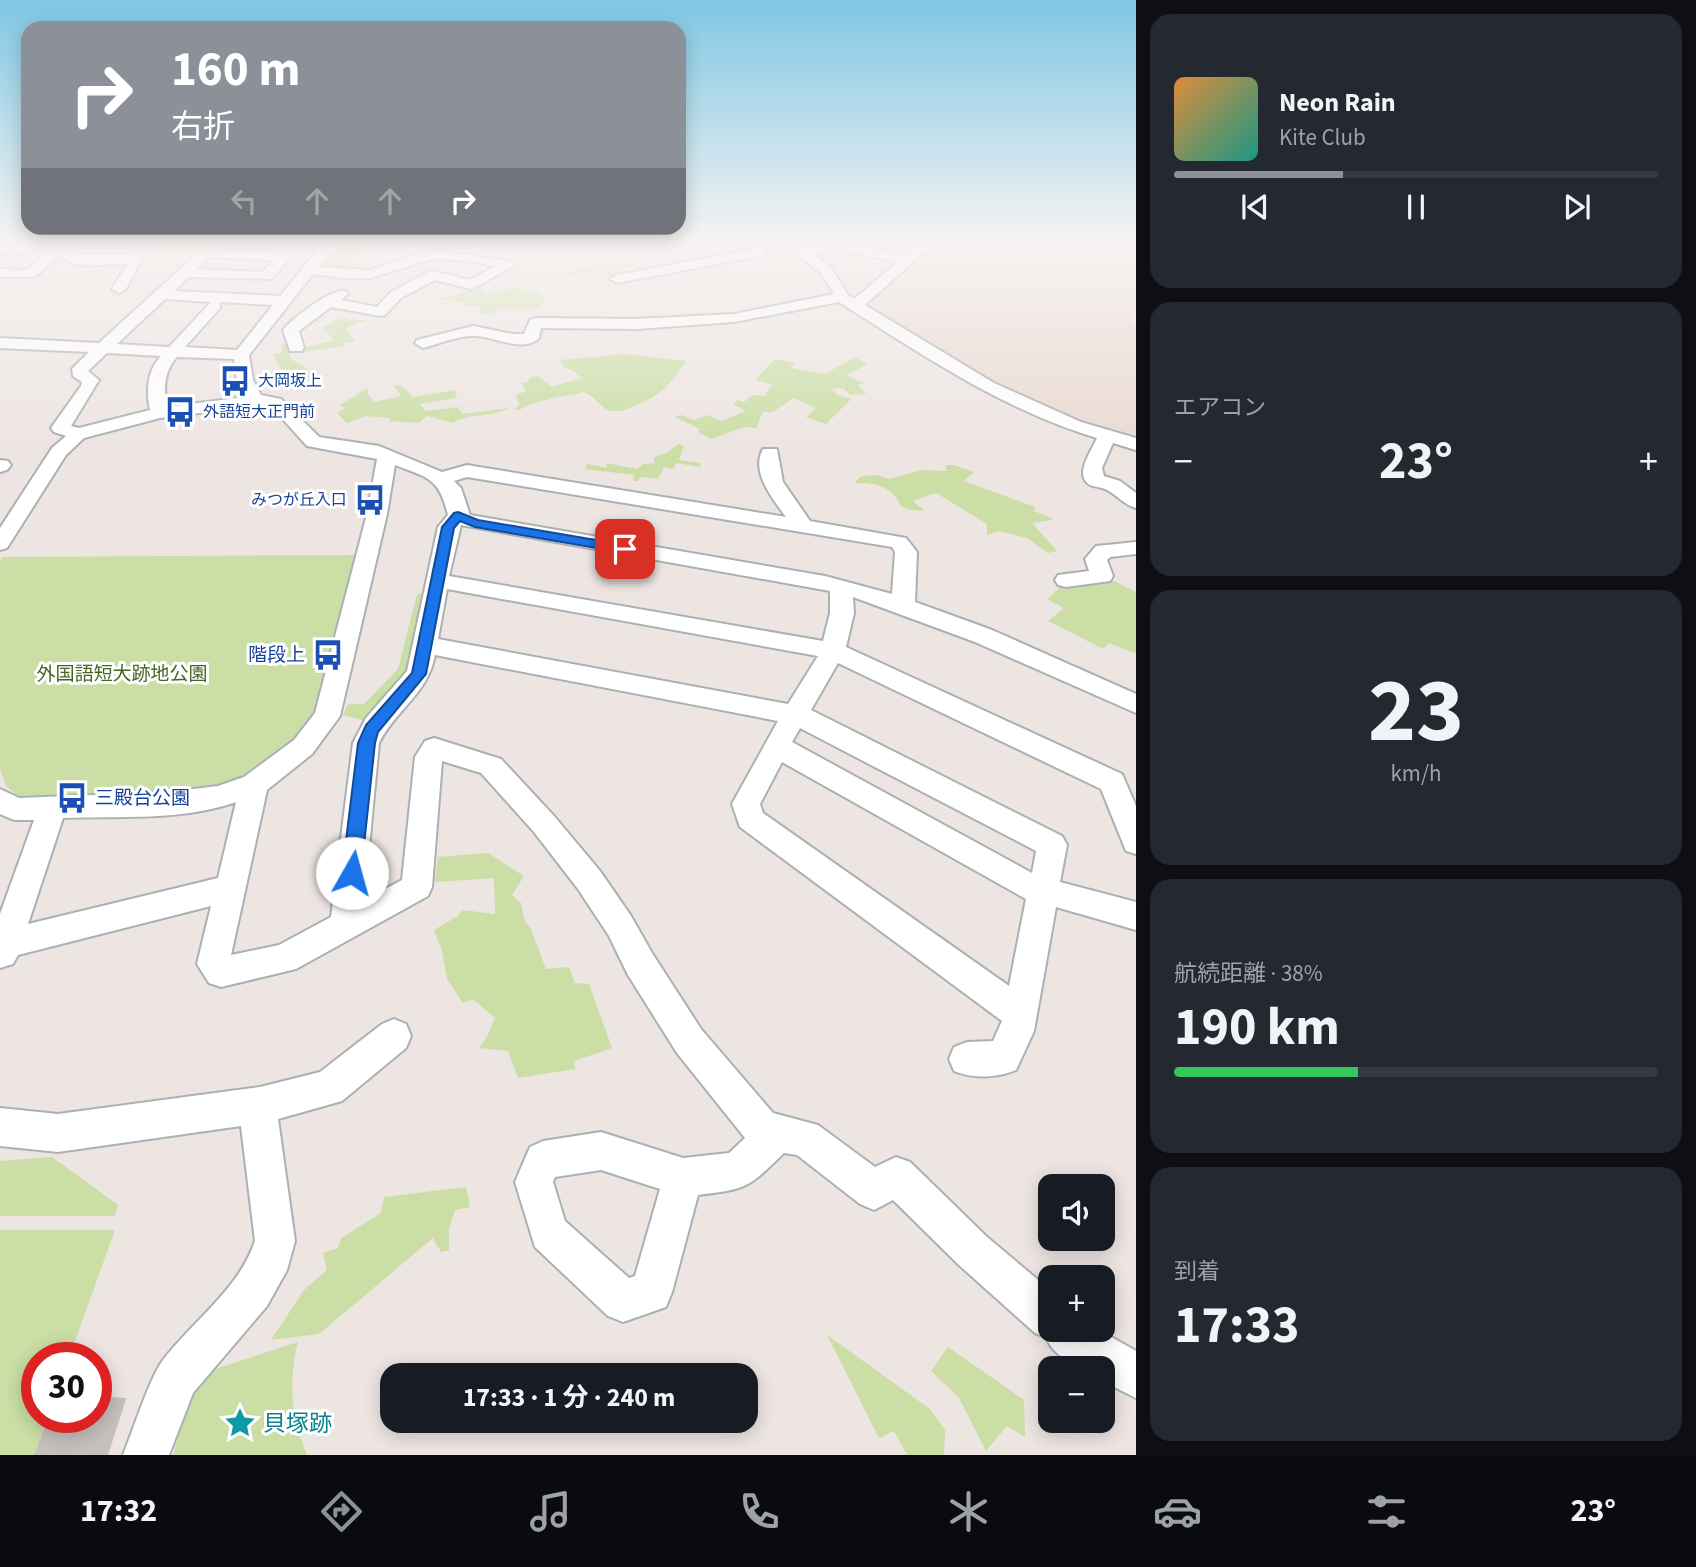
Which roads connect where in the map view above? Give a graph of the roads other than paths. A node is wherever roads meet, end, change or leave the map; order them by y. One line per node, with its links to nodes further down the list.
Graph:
1 (145, 311): 9 (street)
2 (209, 311): 11 (street)
3 (276, 311): 12 (street)
4 (315, 311): 10 (street)
5 (787, 311): 8 (street)
6 (865, 311): 16 (street)
7 (0, 343): 9 (street)
8 (423, 343)
9 (106, 346): 11 (street); 15 (street)
10 (296, 348)
11 (172, 351): 12 (street); 14 (street)
12 (241, 355): 13 (street)
13 (255, 401): 14 (street); 19 (street)
14 (159, 413): 15 (street)
15 (78, 435): 24 (street)
16 (1107, 437): 17 (street); 21 (street)
17 (1136, 444)
18 (770, 453): 23 (street)
19 (387, 457): 20 (street); 36 (street)
20 (441, 478): 22 (street); 23 (street)
21 (1136, 502)
22 (458, 516): 27 (street); 28 (street)
23 (802, 526): 29 (street)
24 (1, 541)
25 (1136, 548): 26 (street)
26 (1066, 580)
27 (439, 581): 30 (street); 31 (street)
28 (841, 587): 29 (street); 31 (street)
29 (903, 605): 32 (street)
30 (425, 645): 33 (street); 43 (street)
31 (834, 651): 33 (street); 35 (street)
32 (1136, 704)
33 (797, 715): 34 (street); 41 (street)
34 (776, 746): 41 (street); 45 (street)
35 (1124, 781): 39 (street)
36 (254, 785): 38 (street); 40 (street)
37 (0, 801): 38 (street)
38 (52, 807): 44 (street)
39 (1136, 842)
40 (230, 888): 43 (street); 44 (street)
41 (1042, 891): 42 (street); 45 (street)
42 (1136, 916)
43 (346, 925): 50 (street)
44 (2, 949)
45 (1020, 1014): 47 (street)
46 (394, 1037): 48 (street)
47 (967, 1059)
48 (260, 1105): 49 (street); 55 (street)
49 (0, 1127)
50 (778, 1133): 51 (street); 52 (street)
51 (683, 1177)
52 (1038, 1308)
53 (1079, 1342): 54 (street)
54 (1136, 1376)
55 (146, 1455)

